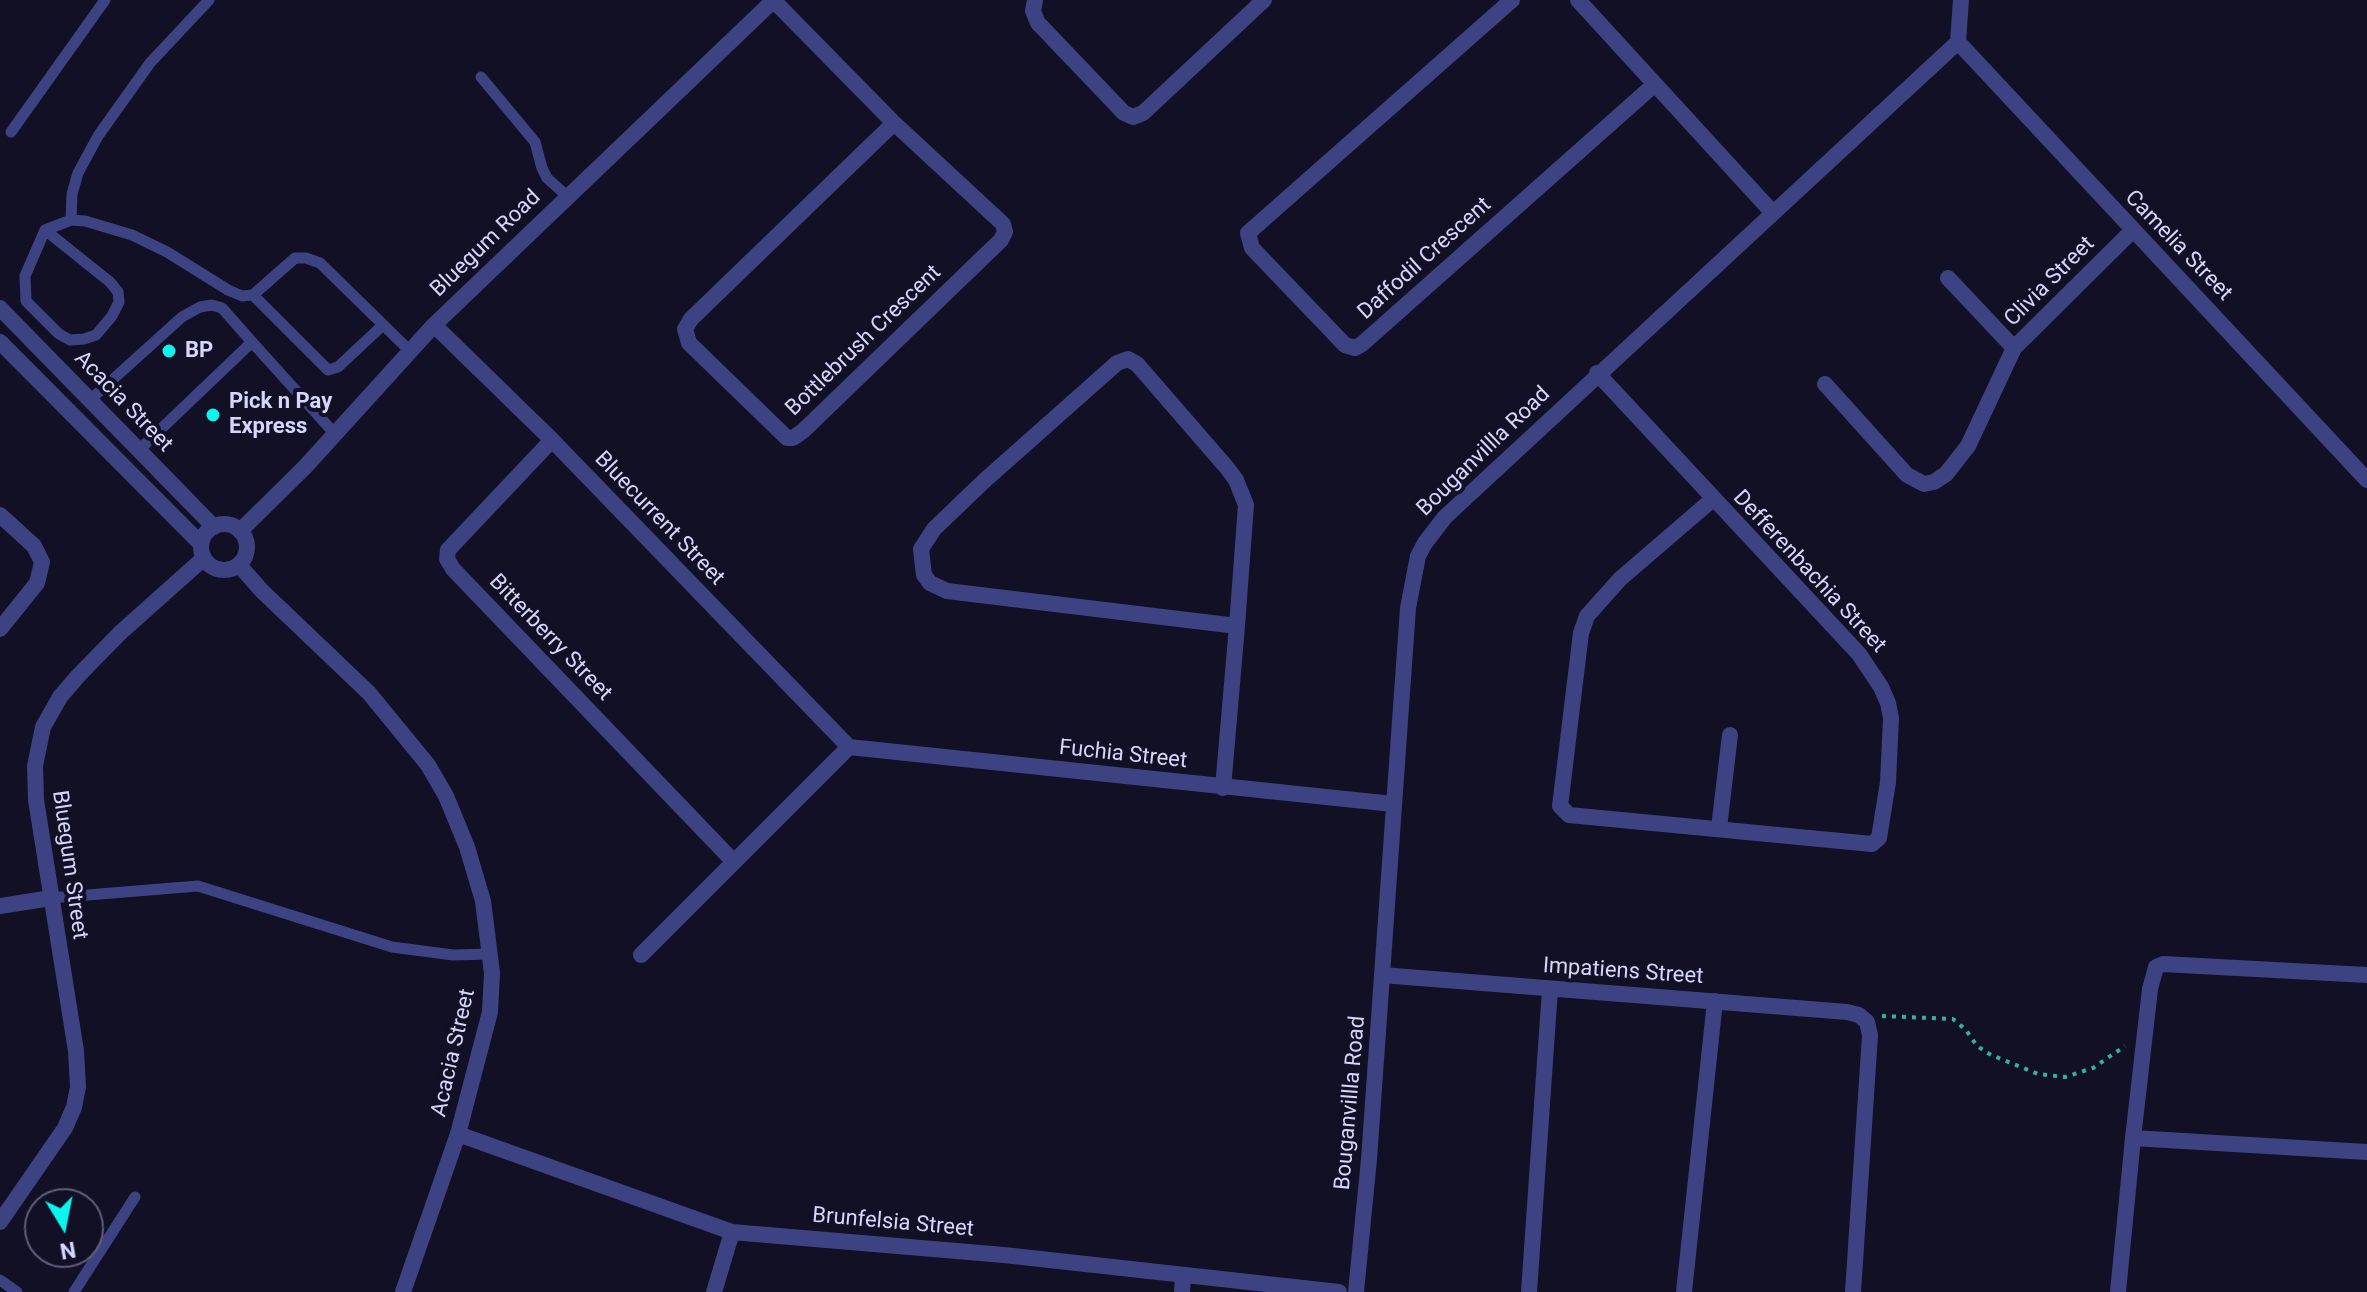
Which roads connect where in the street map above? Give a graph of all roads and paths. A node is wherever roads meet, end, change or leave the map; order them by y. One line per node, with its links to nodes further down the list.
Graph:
1 (105, 0): 13 (lane)
2 (209, 0): 16 (lane)
3 (773, 0): 12 (street); 14 (street, Bluegum Road)
4 (1035, 0): 5 (street)
5 (1264, 0)
6 (1512, 0): 11 (street, Daffodil Crescent)
7 (1578, 0): 11 (street)
8 (1961, 0): 9 (street)
9 (1958, 42): 15 (street, Bouganvillla Road); 18 (street, Camelia Street)
10 (481, 77): 14 (lane)
11 (1655, 84): 15 (street)
12 (894, 123): 12 (street, Bottlebrush Crescent)
13 (11, 132)
14 (568, 197): 23 (street, Bluegum Road)
15 (1773, 213): 28 (street, Bouganvillla Road)
16 (71, 220): 17 (lane); 20 (lane)
17 (45, 230): 17 (lane)
18 (2132, 231): 26 (street, Clivia Street); 34 (street, Camelia Street)
19 (1948, 278): 26 (street)
20 (253, 295): 22 (lane); 22 (lane)
21 (0, 308): 30 (street, Acacia Street)
22 (383, 325): 27 (lane)
23 (434, 325): 27 (street, Bluegum Road); 32 (street, Bluecurrent Street)
24 (0, 342): 39 (street, Acacia Street)
25 (252, 342): 30 (lane); 31 (lane); 33 (lane)
26 (2014, 348): 29 (street, Clivia Street)
27 (410, 351): 31 (street, Bluegum Road)
28 (1597, 373): 35 (street, Defferenbachia Street); 46 (street, Bouganvillla Road)
29 (1825, 384)
30 (90, 400): 33 (street, Acacia Street)
31 (335, 434): 38 (street, Bluegum Road)
32 (552, 440): 44 (street, Bluecurrent Street); 48 (street, Bitterberry Street)
33 (139, 450): 37 (street, Acacia Street)
34 (2367, 480)
35 (1713, 499): 47 (street); 47 (street, Defferenbachia Street)
36 (0, 515): 42 (street)
37 (214, 527): 38 (street); 39 (street)
38 (240, 531): 40 (street)
39 (203, 551): 40 (street); 49 (street, Bluegum Street)
40 (239, 565): 51 (street, Acacia Street)
41 (1237, 626): 41 (street); 45 (street)
42 (0, 629)
43 (1730, 735): 47 (street)
44 (849, 747): 45 (street, Fuchia Street); 48 (street)
45 (1223, 788): 46 (street, Fuchia Street)
46 (1393, 804): 53 (street, Bouganvillla Road)
47 (1719, 828)
48 (734, 862): 52 (street)
49 (51, 898): 50 (street); 51 (lane); 63 (street, Bluegum Street)
50 (0, 906)
51 (491, 954): 59 (street, Acacia Street)
52 (641, 955)
53 (1382, 975): 55 (street, Impatiens Street); 72 (street, Bouganvillla Road)
54 (2367, 975): 58 (street)
55 (1550, 989): 56 (street, Impatiens Street); 73 (street)
56 (1715, 1001): 57 (street, Impatiens Street); 74 (street)
57 (1859, 1015): 58 (path); 75 (street)
58 (2146, 1028): 60 (street)
59 (458, 1134): 64 (street, Brunfelsia Street); 69 (street, Acacia Street)
60 (2133, 1138): 61 (street); 76 (street)
61 (2367, 1152)
62 (135, 1197): 68 (lane)
63 (0, 1222)
64 (732, 1232): 66 (street, Brunfelsia Street); 70 (street)
65 (0, 1280): 67 (lane)
66 (1182, 1284): 71 (street, Brunfelsia Street)
67 (17, 1292)
68 (74, 1292)
69 (403, 1292)
70 (714, 1292)
71 (1339, 1292)
72 (1356, 1292)
73 (1529, 1292)
74 (1684, 1292)
75 (1853, 1292)
76 (2118, 1292)

